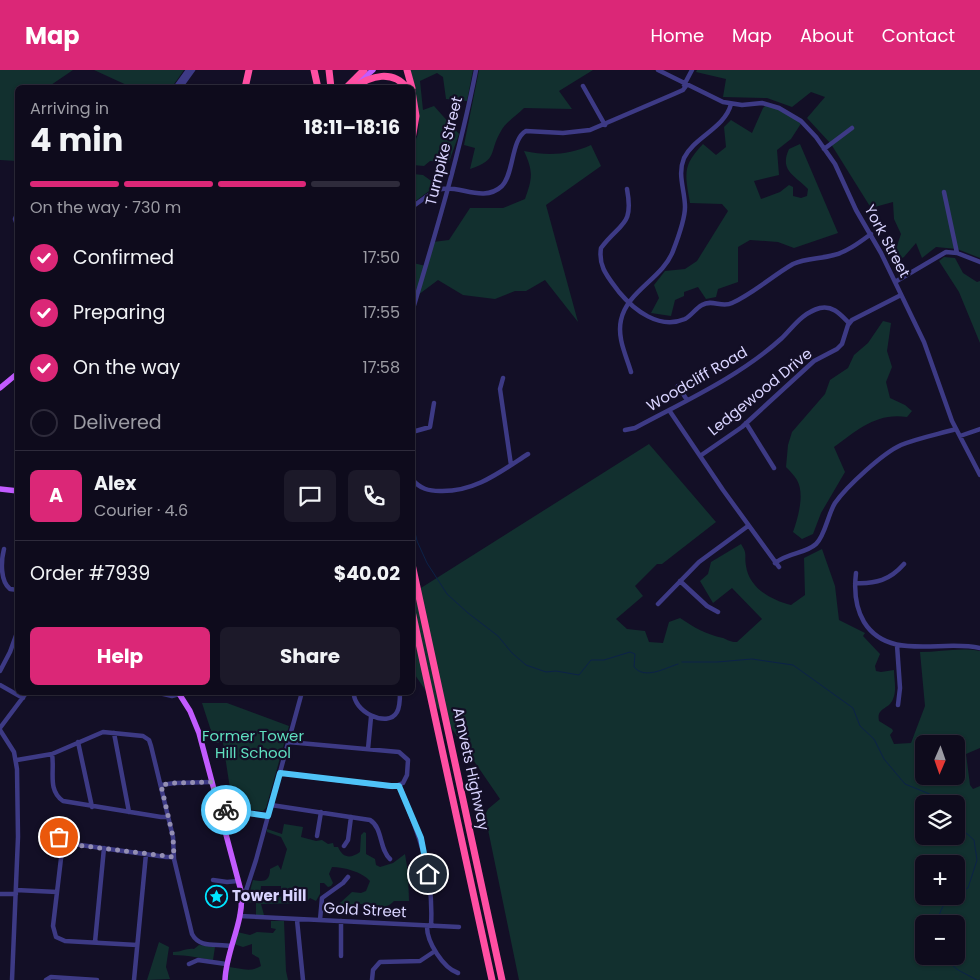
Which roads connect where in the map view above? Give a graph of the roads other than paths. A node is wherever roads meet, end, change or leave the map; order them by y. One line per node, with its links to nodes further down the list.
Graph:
1 (188, 70): 13 (street)
2 (193, 70): 14 (street)
3 (247, 70): 15 (highway)
4 (314, 70): 16 (highway)
5 (319, 70): 17 (highway)
6 (365, 70): 19 (highway)
7 (373, 70): 20 (main road)
8 (407, 70): 23 (highway)
9 (476, 70): 32 (street, Turnpike Street)
10 (658, 70): 24 (street, York Street)
11 (692, 70): 24 (street)
12 (329, 71): 18 (highway)
13 (177, 85)
14 (182, 85)
15 (244, 85)
16 (319, 85)
17 (320, 85)
18 (331, 85)
19 (349, 85)
20 (356, 85)
21 (358, 85): 22 (highway)
22 (404, 85)
23 (411, 85)
24 (685, 85): 26 (street, York Street); 29 (street)
25 (583, 86): 29 (street)
26 (731, 104): 31 (street, York Street); 41 (street)
27 (415, 109): 28 (highway)
28 (415, 122)
29 (605, 125): 32 (street)
30 (852, 128): 31 (street)
31 (824, 149): 36 (street, York Street)
32 (448, 189): 35 (street); 42 (street, Turnpike Street)
33 (627, 189): 41 (street)
34 (944, 192): 37 (street)
35 (415, 205)
36 (871, 234): 39 (street, York Street); 41 (street)
37 (957, 253): 38 (street); 39 (street)
38 (980, 262)
39 (895, 282): 40 (street, York Street)
40 (901, 295): 43 (street); 53 (street, York Street)
41 (629, 303): 44 (street)
42 (415, 304)
43 (849, 323): 49 (street, Woodcliff Road); 52 (street, Ledgewood Drive)
44 (630, 372)
45 (15, 376): 48 (main road)
46 (504, 378): 60 (street)
47 (678, 386): 49 (street)
48 (0, 388)
49 (687, 400): 51 (street, Woodcliff Road)
50 (434, 403): 56 (street)
51 (669, 410): 55 (street, Woodcliff Road); 59 (street)
52 (746, 423): 59 (street, Ledgewood Drive); 61 (street)
53 (956, 429): 57 (street, York Street); 66 (street)
54 (980, 429): 57 (street)
55 (625, 430)
56 (415, 431)
57 (960, 436): 62 (street, York Street)
58 (528, 454): 60 (street)
59 (700, 456): 66 (street)
60 (511, 465): 63 (street)
61 (774, 468)
62 (980, 475)
63 (415, 482)
64 (0, 489): 65 (main road)
65 (15, 491)
66 (748, 526): 71 (street)
67 (4, 549): 73 (street)
68 (904, 564): 72 (street)
69 (856, 574): 72 (street)
70 (415, 578): 150 (highway, Amvets Highway)
71 (680, 581): 74 (street); 75 (street)
72 (855, 583): 78 (street)
73 (15, 589)
74 (658, 604)
75 (718, 612)
76 (415, 625): 149 (highway, Amvets Highway)
77 (15, 638): 80 (street)
78 (897, 646): 79 (street); 90 (street)
79 (980, 648)
80 (0, 671)
81 (0, 685): 82 (street)
82 (15, 693)
83 (18, 695): 89 (street)
84 (25, 695): 89 (street)
85 (180, 695): 100 (main road)
86 (301, 695): 95 (street)
87 (355, 695): 91 (street)
88 (400, 695): 91 (street)
89 (23, 698): 92 (street)
90 (898, 705)
91 (371, 717): 96 (street)
92 (0, 729): 98 (street)
93 (114, 733): 94 (street); 101 (street); 106 (street)
94 (78, 742): 97 (street); 104 (street)
95 (288, 742): 96 (street); 99 (street)
96 (368, 749): 102 (street)
97 (52, 754): 98 (street); 104 (street)
98 (17, 760): 123 (street)
99 (280, 773): 102 (street); 103 (street)
100 (212, 782): 101 (street); 105 (main road)
101 (161, 785): 108 (street)
102 (399, 786): 131 (street)
103 (271, 805): 107 (street); 109 (street)
104 (92, 807): 106 (street)
105 (219, 810): 109 (street); 121 (main road)
106 (129, 812): 108 (street)
107 (320, 812): 110 (street); 111 (street)
108 (168, 816): 117 (street)
109 (268, 816): 122 (street)
110 (351, 816): 113 (street); 118 (street)
111 (317, 836)
112 (68, 844): 114 (street); 115 (street); 115 (street)
113 (344, 846)
114 (104, 848): 116 (street); 133 (street)
115 (62, 849): 124 (street)
116 (146, 854): 117 (street); 134 (street)
117 (174, 857): 135 (street)
118 (390, 859)
119 (348, 877): 129 (street)
120 (213, 880): 121 (street)
121 (239, 884): 122 (street); 126 (main road)
122 (248, 887): 126 (street)
123 (16, 892): 124 (street); 125 (street); 142 (street)
124 (57, 892): 133 (street)
125 (0, 894)
126 (242, 905): 127 (main road)
127 (239, 916): 128 (street, Gold Street); 135 (main road)
128 (298, 920): 129 (street, Gold Street); 147 (street)
129 (320, 920): 130 (street, Gold Street)
130 (341, 922): 131 (street, Gold Street); 137 (street)
131 (429, 926): 132 (street, Gold Street); 136 (street)
132 (459, 927)
133 (95, 942): 134 (street)
134 (137, 944): 145 (street)
135 (231, 946): 139 (main road)
136 (435, 951): 140 (street); 148 (street)
137 (341, 956)
138 (189, 964): 139 (street)
139 (226, 964): 146 (main road)
140 (458, 973)
141 (73, 979): 143 (street); 144 (street)
142 (12, 980)
143 (46, 980)
144 (97, 980)
145 (134, 980)
146 (225, 980)
147 (303, 980)
148 (372, 980)
149 (492, 980)
150 (502, 980)

